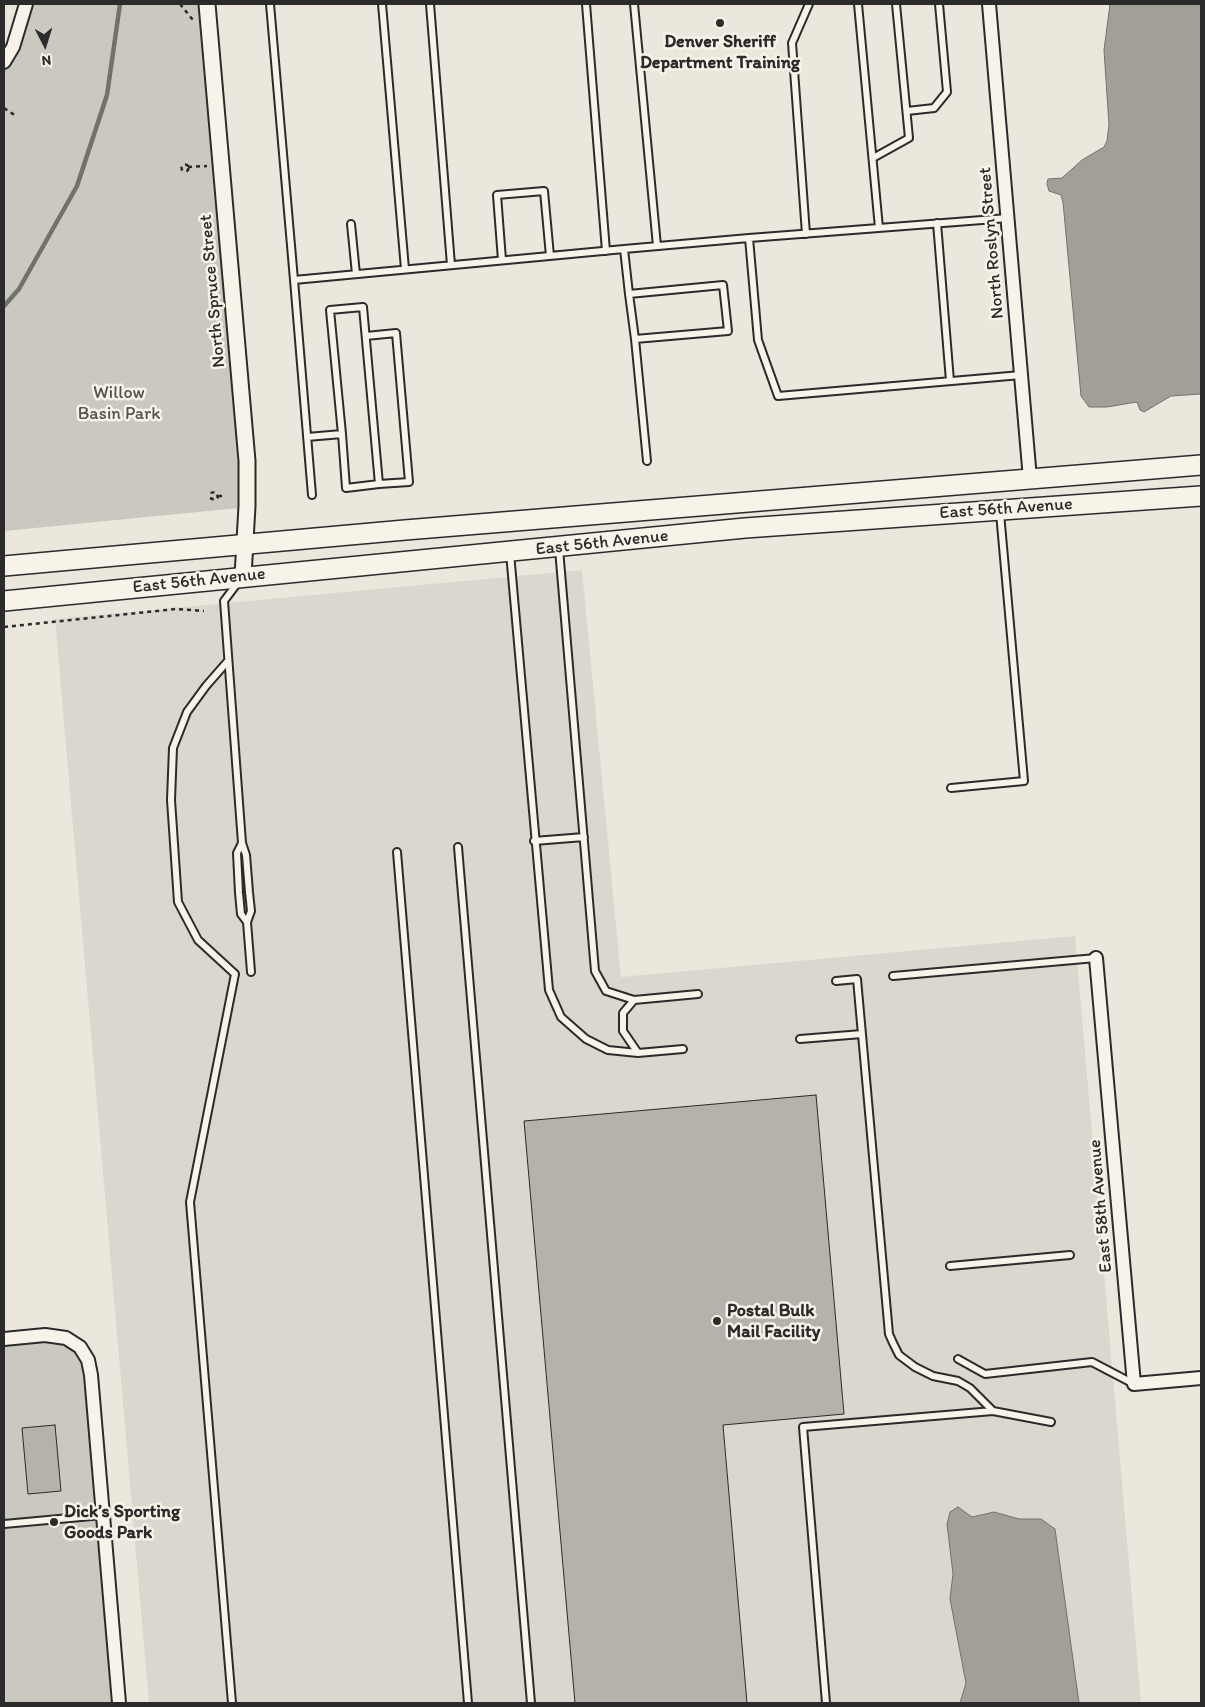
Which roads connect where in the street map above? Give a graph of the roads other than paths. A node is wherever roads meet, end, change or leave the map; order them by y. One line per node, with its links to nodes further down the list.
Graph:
1 (26, 4): 13 (street)
2 (207, 4): 49 (street, North Spruce Street)
3 (270, 4): 30 (lane)
4 (382, 4): 28 (lane)
5 (430, 4): 27 (lane)
6 (586, 4): 24 (lane)
7 (634, 4): 22 (lane)
8 (809, 4): 20 (lane)
9 (858, 4): 15 (lane)
10 (896, 4): 14 (lane)
11 (939, 4): 14 (lane)
12 (989, 4): 16 (street, North Roslyn Street)
13 (4, 62)
14 (907, 111): 15 (lane)
15 (873, 158): 19 (lane)
16 (1008, 218): 17 (lane); 34 (street, North Roslyn Street)
17 (937, 223): 19 (lane); 35 (lane)
18 (351, 224): 29 (lane)
19 (879, 228): 20 (lane)
20 (806, 234): 21 (lane)
21 (749, 238): 22 (lane); 35 (lane)
22 (657, 246): 23 (lane)
23 (624, 249): 24 (lane); 31 (lane)
24 (606, 251): 25 (lane)
25 (550, 256): 26 (lane); 26 (lane)
26 (502, 260): 27 (lane)
27 (451, 265): 28 (lane)
28 (406, 269): 29 (lane)
29 (356, 274): 30 (lane)
30 (294, 280): 37 (lane)
31 (629, 294): 33 (lane); 33 (lane)
32 (366, 336): 36 (lane); 43 (lane); 43 (lane)
33 (635, 339): 39 (lane)
34 (1021, 375): 35 (lane); 42 (street, North Roslyn Street)
35 (950, 381)
36 (342, 434): 37 (lane); 43 (lane)
37 (307, 438): 44 (lane)
38 (1201, 456): 41 (main road)
39 (647, 461)
40 (1201, 465): 41 (main road, East 56th Avenue)
41 (1170, 468): 42 (main road, East 56th Avenue)
42 (1030, 479): 49 (main road, East 56th Avenue)
43 (379, 484)
44 (312, 495)
45 (1201, 496): 46 (main road, East 56th Avenue)
46 (1174, 498): 47 (main road); 48 (main road, East 56th Avenue)
47 (1201, 501)
48 (1000, 509): 50 (main road, East 56th Avenue); 56 (lane)
49 (245, 544): 52 (main road, East 56th Avenue); 53 (street, North Spruce Street)
50 (559, 548): 51 (main road, East 56th Avenue); 57 (lane)
51 (510, 552): 53 (main road, East 56th Avenue); 58 (lane)
52 (4, 566)
53 (243, 576): 54 (main road, East 56th Avenue); 55 (lane)
54 (4, 601)
55 (227, 662): 62 (lane); 82 (lane)
56 (951, 788)
57 (584, 837): 58 (lane); 66 (lane)
58 (534, 841): 70 (lane)
59 (458, 847): 84 (lane)
60 (397, 852): 83 (lane)
61 (1096, 958): 63 (lane); 76 (street, East 58th Avenue)
62 (251, 972)
63 (893, 976)
64 (836, 981): 67 (lane)
65 (698, 994): 66 (lane)
66 (634, 1000): 70 (lane)
67 (862, 1034): 68 (lane); 77 (lane)
68 (800, 1039)
69 (683, 1049): 70 (lane)
70 (638, 1052)
71 (1070, 1255): 72 (lane)
72 (950, 1266)
73 (4, 1339): 79 (street)
74 (958, 1359): 76 (lane)
75 (1201, 1378): 76 (street)
76 (1134, 1384)
77 (993, 1411): 78 (lane); 85 (lane)
78 (1051, 1422)
79 (103, 1515): 80 (lane); 81 (street)
80 (4, 1524)
81 (119, 1703)
82 (232, 1703)
83 (468, 1703)
84 (531, 1703)
85 (826, 1703)

